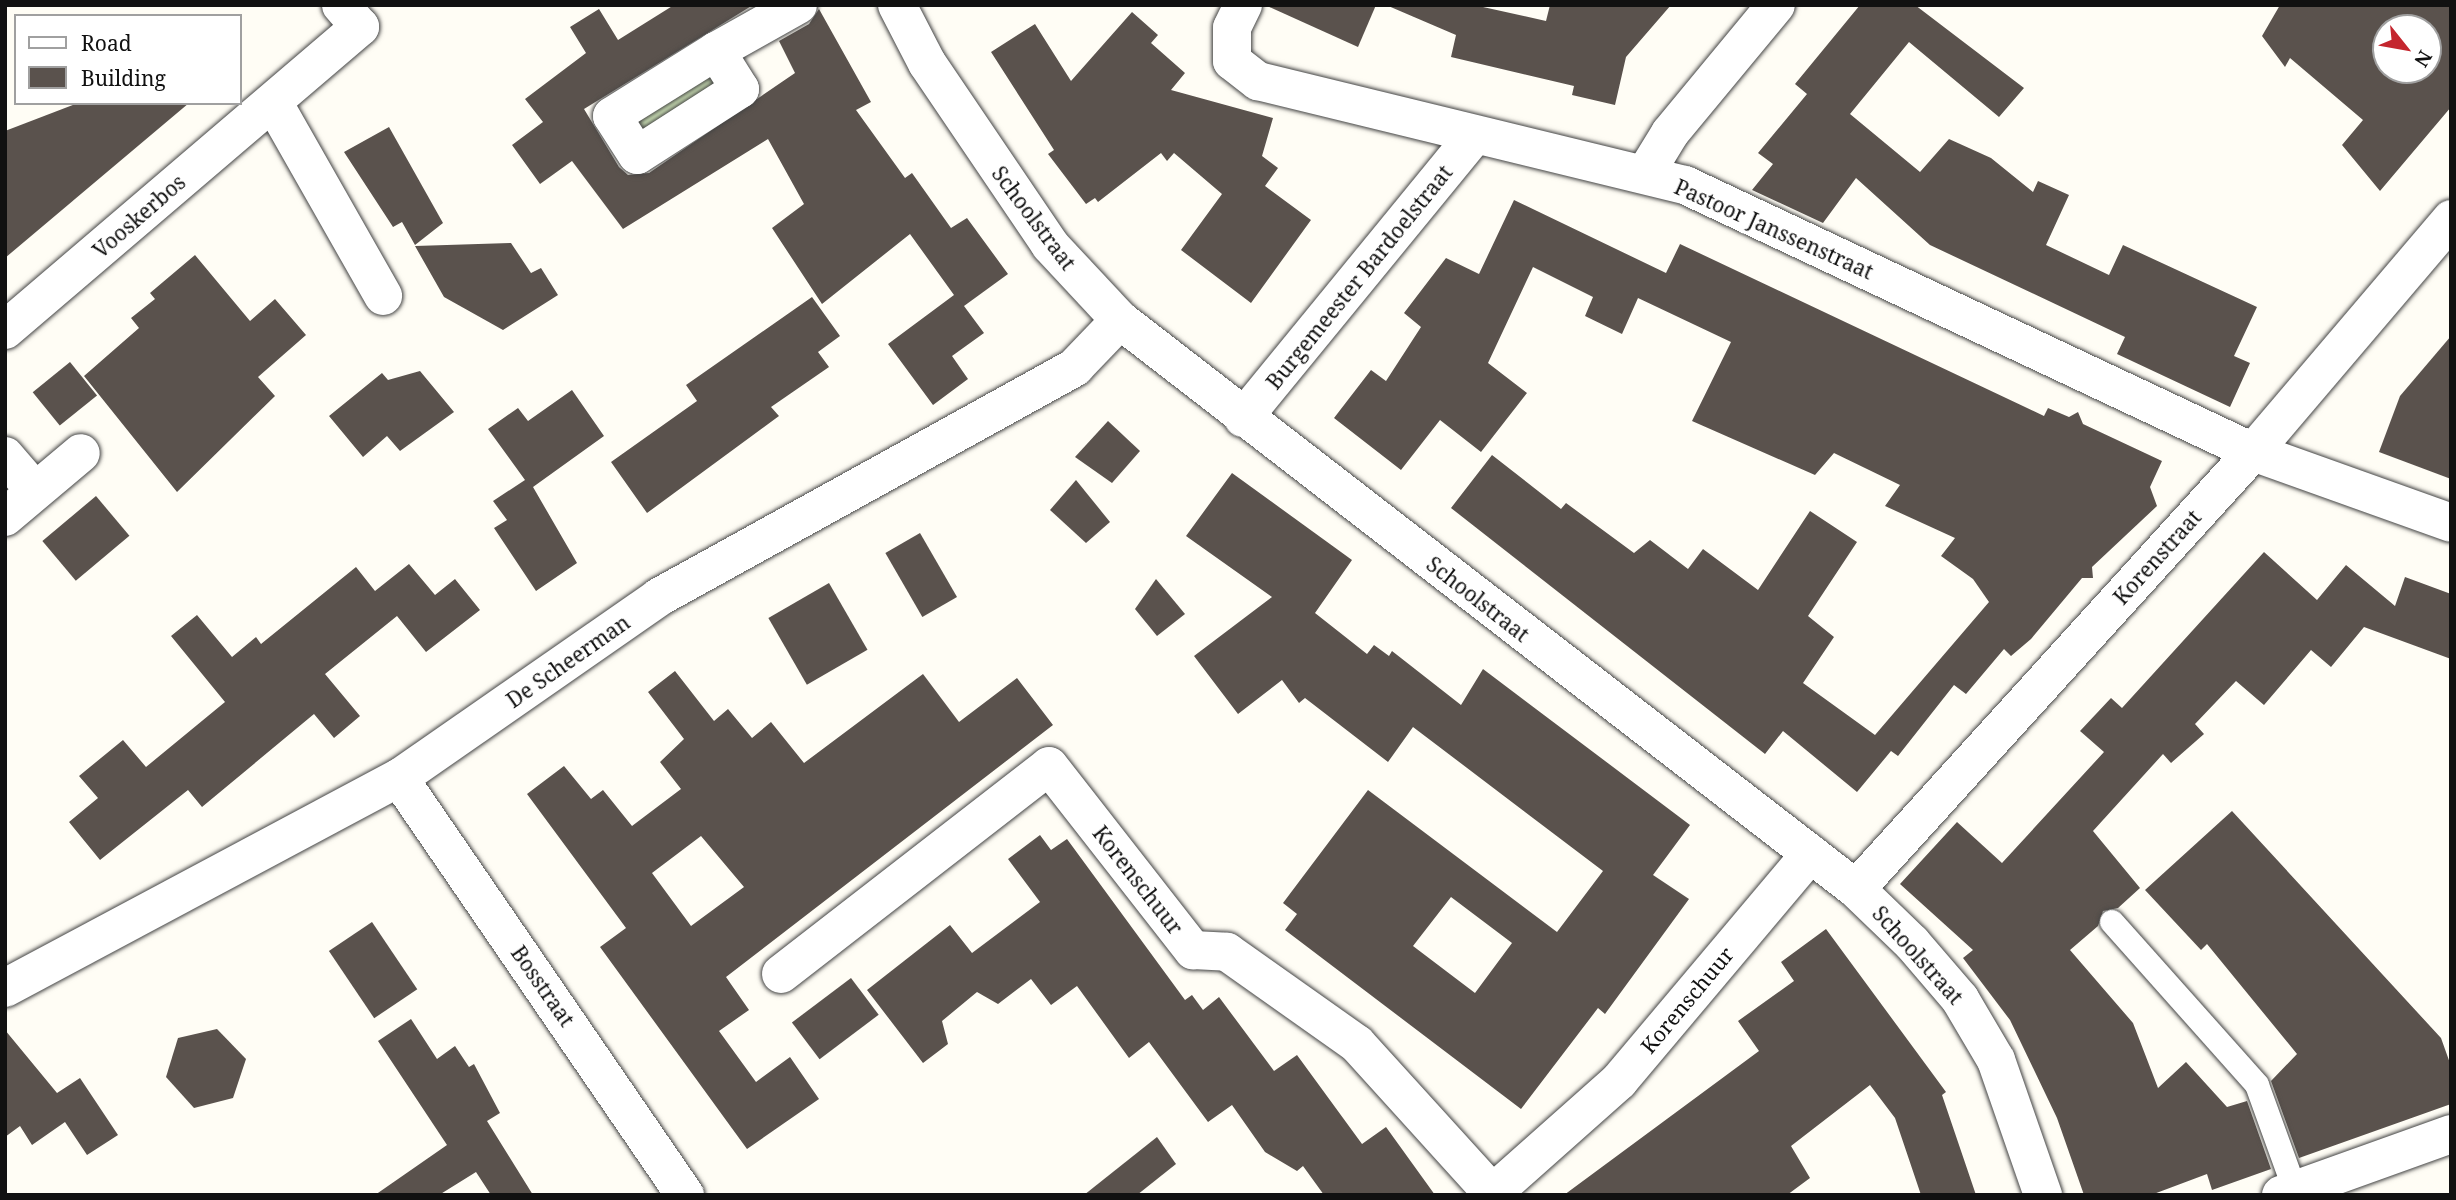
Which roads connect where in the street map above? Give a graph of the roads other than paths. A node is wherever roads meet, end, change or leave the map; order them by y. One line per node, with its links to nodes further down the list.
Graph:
1 (341, 5): 7 (street, Vooskerbos)
2 (799, 5): 6 (street)
3 (897, 5): 12 (street, Schoolstraat)
4 (1243, 5): 8 (street, Pastoor Janssenstraat)
5 (1776, 5): 9 (street)
6 (716, 51)
7 (273, 102): 11 (street); 13 (street, Vooskerbos)
8 (1474, 136): 9 (street, Pastoor Janssenstraat); 14 (street, Burgemeester Bardoelstraat)
9 (1644, 174): 15 (street, Pastoor Janssenstraat)
10 (2451, 219): 15 (street, Korenstraat)
11 (383, 296)
12 (1119, 320): 14 (street, Schoolstraat); 21 (street, De Scheerman)
13 (5, 331)
14 (1243, 418): 22 (street, Schoolstraat)
15 (2253, 452): 20 (street, Pastoor Janssenstraat); 23 (street, Korenstraat)
16 (81, 453): 18 (street)
17 (5, 456): 18 (street)
18 (35, 491): 19 (street)
19 (5, 517)
20 (2451, 523)
21 (399, 778): 26 (street, De Scheerman); 30 (street, Bosstraat)
22 (1810, 853): 23 (street, Schoolstraat); 29 (street, Korenschuur)
23 (1856, 890): 31 (street, Schoolstraat)
24 (2112, 922): 28 (lane)
25 (781, 974): 29 (street, Korenschuur)
26 (5, 988)
27 (2451, 1134): 28 (street)
28 (2288, 1192)
29 (1494, 1194)
30 (684, 1195)
31 (2043, 1195)

